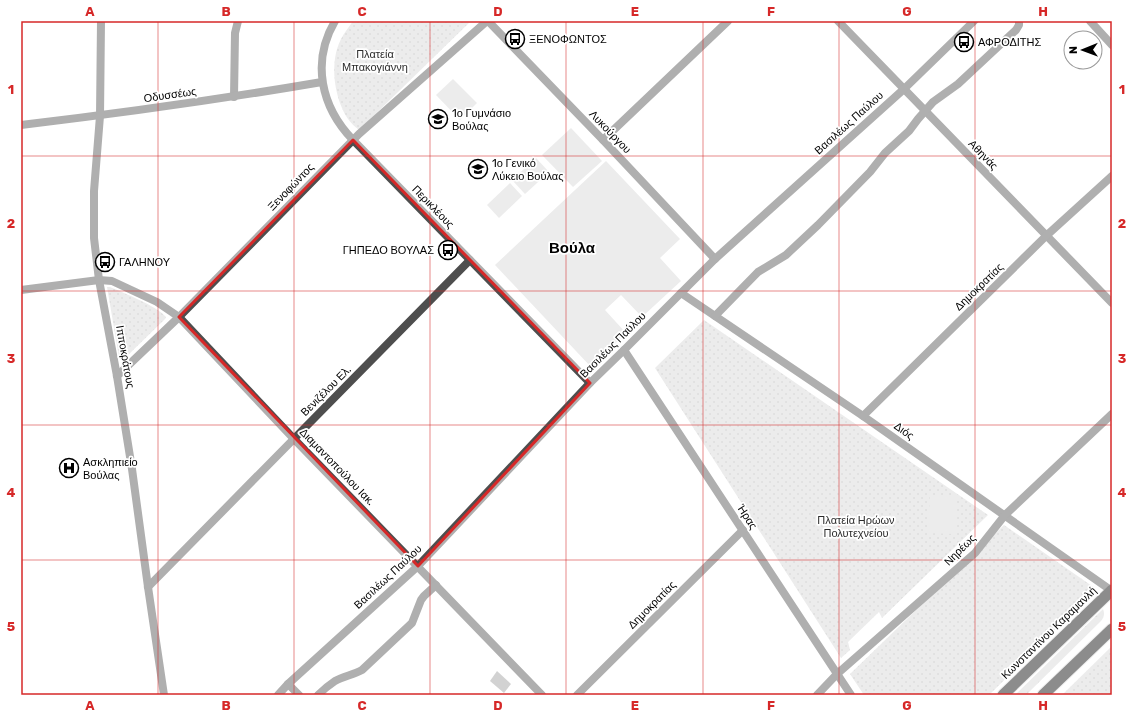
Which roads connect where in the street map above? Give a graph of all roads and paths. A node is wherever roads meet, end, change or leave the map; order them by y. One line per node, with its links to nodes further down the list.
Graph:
1 (101, 21): 15 (street, Ιπποκράτους)
2 (238, 21): 13 (street)
3 (334, 21): 11 (street, Περικλέους)
4 (488, 21): 17 (street, Ξενοφώντος); 18 (street, Λυκούργου)
5 (728, 21): 18 (street)
6 (838, 21): 12 (street, Αθηνάς)
7 (974, 21): 12 (street, Βασιλέως Παύλου)
8 (1019, 21): 14 (street)
9 (1090, 21): 10 (street)
10 (1112, 45)
11 (322, 82): 13 (street, Οδυσσέως); 17 (street, Περικλέους)
12 (904, 89): 14 (street, Αθηνάς); 21 (street, Βασιλέως Παύλου)
13 (234, 97): 15 (street, Οδυσσέως)
14 (925, 110): 20 (street, Αθηνάς); 27 (street)
15 (100, 116): 16 (street, Οδυσσέως); 23 (street, Ιπποκράτους)
16 (21, 125)
17 (352, 140): 22 (street, Περικλέους); 28 (street, Ξενοφώντος)
18 (603, 140): 21 (street, Λυκούργου)
19 (1112, 176): 20 (street, Δημοκρατίας)
20 (1046, 236): 26 (street, Αθηνάς); 33 (street, Δημοκρατίας)
21 (715, 259): 25 (street, Βασιλέως Παύλου)
22 (470, 260): 31 (street, Περικλέους); 34 (street, Βενιζέλου Ελ.)
23 (99, 280): 24 (street, Διαμαντοπούλου Ιακ.); 28 (street, Διαμαντοπούλου Ιακ.); 30 (street, Ιπποκράτους)
24 (21, 290)
25 (681, 293): 27 (street, Διός); 29 (street, Βασιλέως Παύλου)
26 (1112, 303)
27 (715, 316): 33 (street, Διός)
28 (179, 317): 30 (street, Ξενοφώντος); 34 (street, Διαμαντοπούλου Ιακ.)
29 (624, 350): 31 (street, Βασιλέως Παύλου); 36 (street, Ήρας)
30 (117, 376): 39 (street, Ιπποκράτους)
31 (590, 383): 37 (street, Βασιλέως Παύλου)
32 (1112, 414): 35 (street, Νηρέως)
33 (863, 416): 35 (street, Διός)
34 (294, 439): 37 (street, Διαμαντοπούλου Ιακ.); 39 (street, Βενιζέλου Ελ.)
35 (1005, 515): 40 (street, Διός); 43 (street, Νηρέως)
36 (743, 530): 43 (street, Ήρας); 50 (street, Δημοκρατίας)
37 (418, 566): 38 (street, Διαμαντοπούλου Ιακ.); 44 (street, Βασιλέως Παύλου)
38 (436, 585): 48 (street); 49 (street, Διαμαντοπούλου Ιακ.)
39 (148, 587): 45 (street, Ιπποκράτους)
40 (1112, 590): 41 (street); 53 (highway, Κωνσταντίνου Καραμανλή)
41 (1112, 598)
42 (1112, 629): 54 (highway)
43 (837, 674): 51 (street, Νηρέως); 52 (street, Ήρας)
44 (288, 684): 46 (street, Βασιλέως Παύλου); 47 (street)
45 (164, 695)
46 (278, 695)
47 (299, 695)
48 (318, 695)
49 (542, 695)
50 (577, 695)
51 (817, 695)
52 (851, 695)
53 (1004, 695)
54 (1043, 695)

